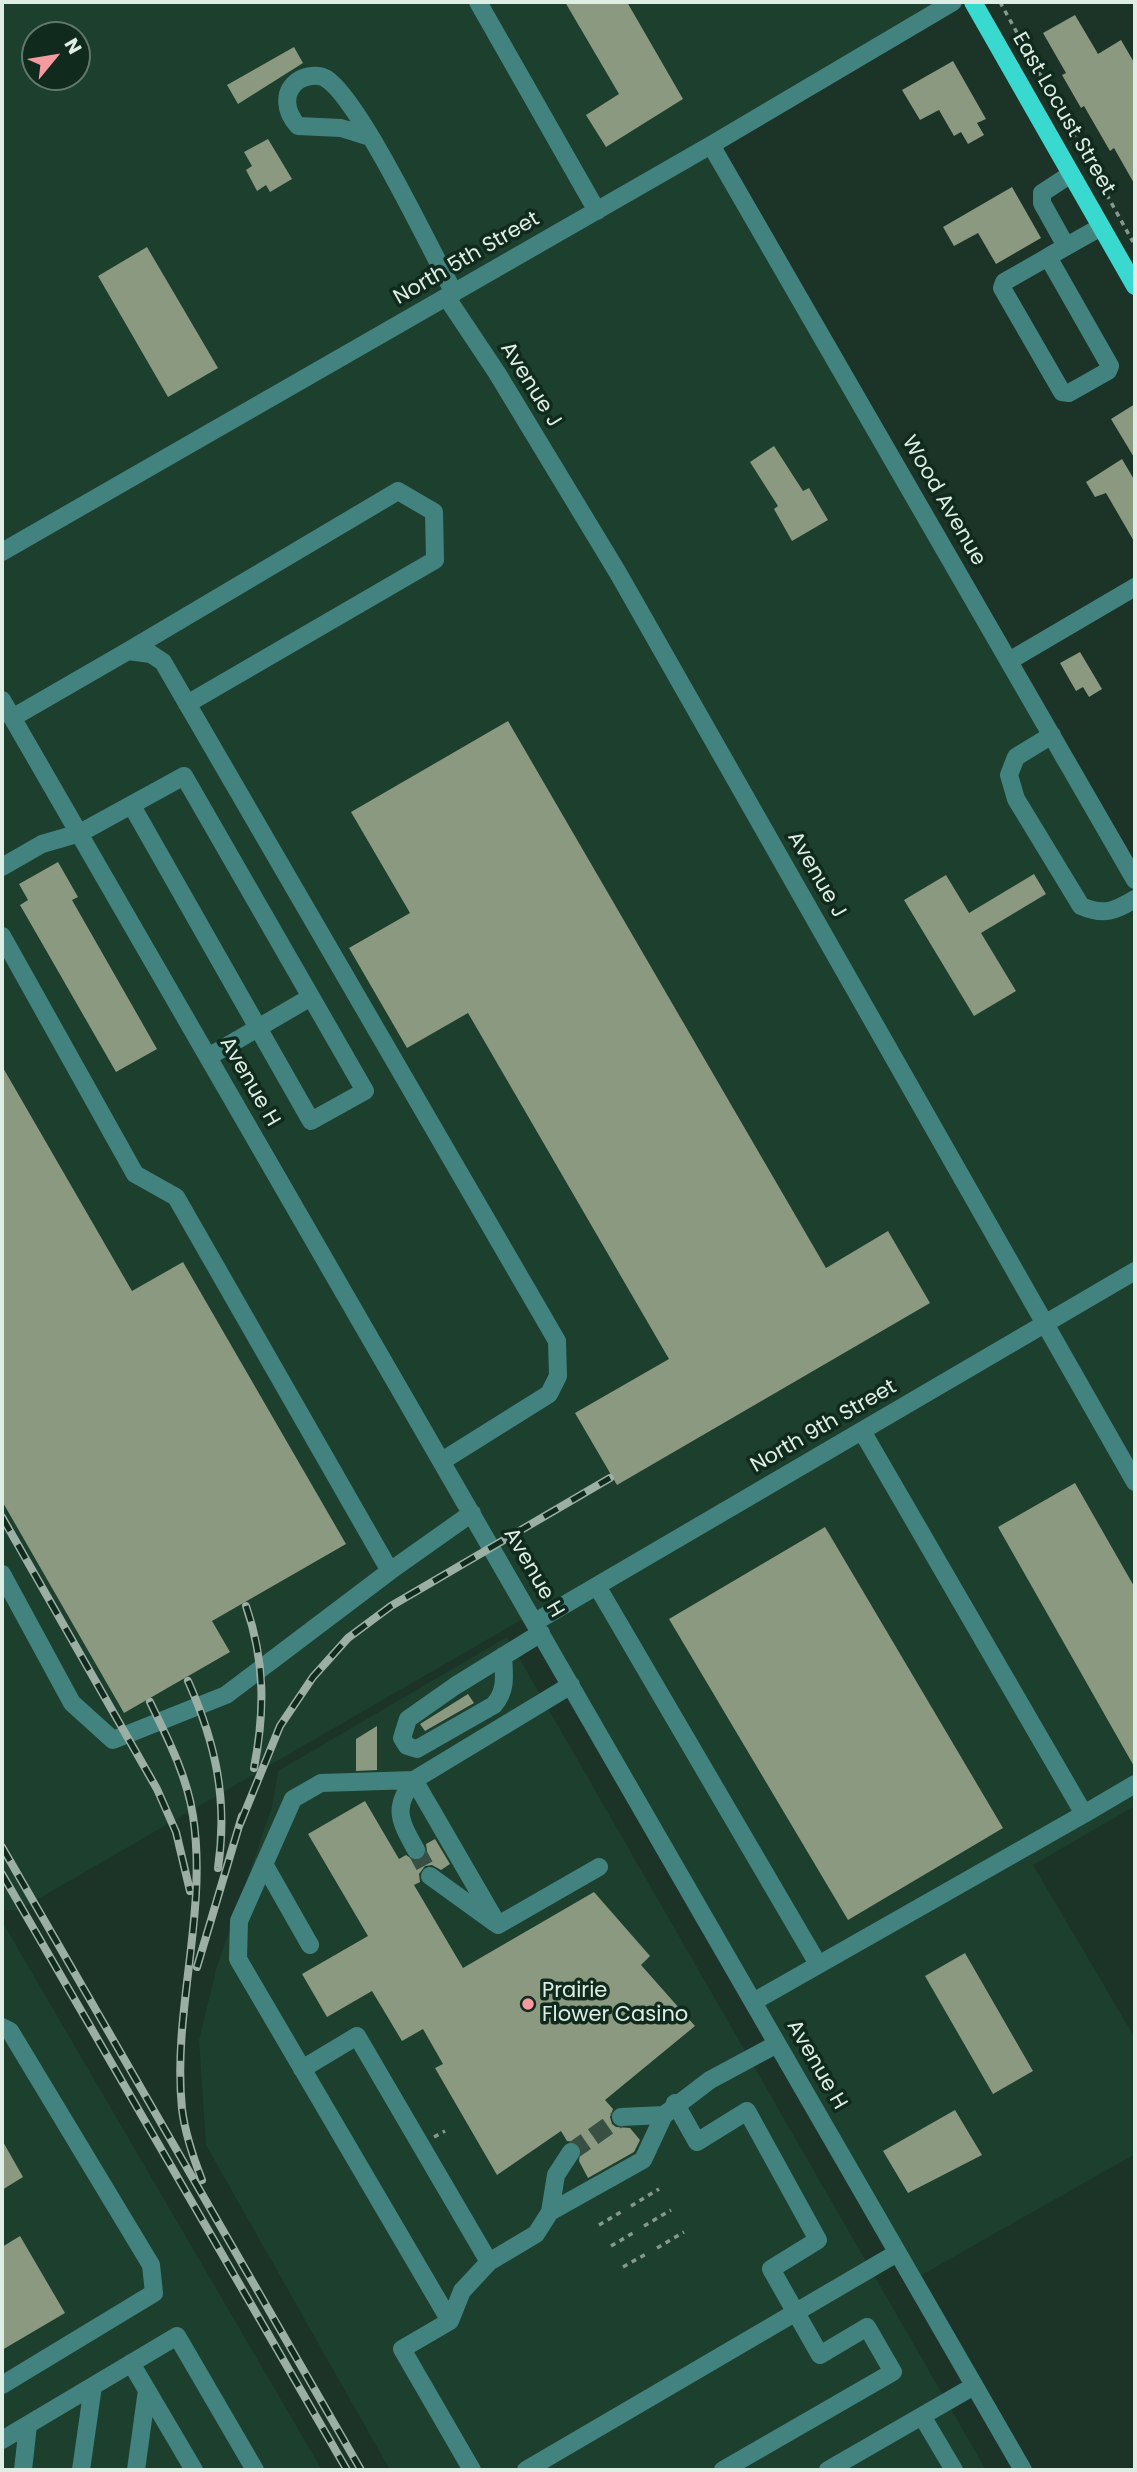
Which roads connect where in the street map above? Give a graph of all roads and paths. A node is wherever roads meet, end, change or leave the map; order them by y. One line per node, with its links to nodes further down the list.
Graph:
1 (478, 2): 8 (street)
2 (953, 2): 6 (street, North 5th Street)
3 (972, 2): 7 (main road, East Locust Street)
4 (1000, 2): 11 (path)
5 (370, 137): 5 (street, Avenue J); 14 (street, Avenue J)
6 (711, 145): 8 (street, North 5th Street); 18 (street, Wood Avenue)
7 (1071, 174): 9 (main road, East Locust Street); 10 (street)
8 (597, 211): 14 (street, North 5th Street)
9 (1101, 227): 10 (street); 13 (main road, East Locust Street)
10 (1066, 246): 12 (street)
11 (1135, 247)
12 (1048, 257): 12 (street)
13 (1135, 286)
14 (450, 296): 15 (street, North 5th Street); 33 (street, Avenue J)
15 (2, 552)
16 (1135, 587): 18 (street)
17 (128, 651): 20 (street); 20 (street); 21 (street)
18 (1009, 661): 22 (street, Wood Avenue)
19 (2, 700): 21 (street, Avenue H)
20 (187, 704): 35 (street)
21 (12, 718): 24 (street, Avenue H)
22 (1052, 735): 26 (street, Wood Avenue); 27 (street)
23 (132, 806): 24 (street); 29 (street); 30 (street)
24 (80, 833): 25 (street); 31 (street, Avenue H)
25 (2, 864)
26 (1135, 880)
27 (1135, 900)
28 (2, 936): 38 (street)
29 (311, 997): 30 (street); 30 (street)
30 (258, 1028): 31 (street)
31 (208, 1057): 35 (street, Avenue H)
32 (1135, 1271): 33 (street, North 9th Street)
33 (1045, 1324): 34 (street, North 9th Street); 36 (street, Avenue J)
34 (862, 1431): 40 (street, North 9th Street); 46 (street)
35 (442, 1461): 37 (street, Avenue H)
36 (1135, 1482)
37 (472, 1513): 38 (street); 41 (street, Avenue H)
38 (390, 1571): 39 (street)
39 (2, 1574)
40 (597, 1586): 41 (street, North 9th Street); 53 (street)
41 (538, 1628): 42 (street, North 9th Street); 43 (street, Avenue H)
42 (503, 1656): 42 (street, North 9th Street)
43 (571, 1685): 44 (street); 54 (street, Avenue H)
44 (414, 1780): 47 (street); 48 (street); 51 (street)
45 (1135, 1784): 46 (street)
46 (1084, 1814): 53 (street)
47 (416, 1850)
48 (264, 1864): 52 (street); 57 (street)
49 (599, 1867): 51 (street)
50 (430, 1876): 51 (street)
51 (498, 1925)
52 (310, 1945)
53 (818, 1964): 54 (street)
54 (753, 2002): 56 (street, Avenue H)
55 (2, 2027): 79 (street)
56 (777, 2044): 58 (street); 72 (street, Avenue H)
57 (302, 2069): 74 (street); 77 (street)
58 (669, 2109): 59 (street); 64 (street); 76 (street)
59 (621, 2117)
60 (571, 2152): 64 (street)
61 (659, 2189): 62 (path)
62 (631, 2206)
63 (671, 2210): 67 (path)
64 (550, 2212): 74 (street)
65 (621, 2212): 66 (path)
66 (599, 2225)
67 (644, 2227)
68 (684, 2232): 71 (path)
69 (634, 2233): 70 (path)
70 (611, 2246)
71 (657, 2248)
72 (897, 2253): 76 (street); 81 (street, Avenue H)
73 (646, 2254): 75 (path)
74 (489, 2262): 77 (street)
75 (623, 2267)
76 (797, 2312): 92 (street); 93 (street)
77 (450, 2321): 91 (street)
78 (131, 2363): 80 (street); 82 (street); 90 (street)
79 (2, 2385)
80 (93, 2386): 84 (street); 88 (street)
81 (974, 2386): 83 (street); 96 (street, Avenue H)
82 (147, 2390): 86 (street); 89 (street)
83 (922, 2416): 94 (street); 95 (street)
84 (28, 2425): 85 (street); 87 (street)
85 (2, 2441)
86 (190, 2467)
87 (23, 2470)
88 (81, 2470)
89 (136, 2470)
90 (255, 2470)
91 (472, 2470)
92 (526, 2470)
93 (723, 2470)
94 (828, 2470)
95 (954, 2470)
96 (1023, 2470)

